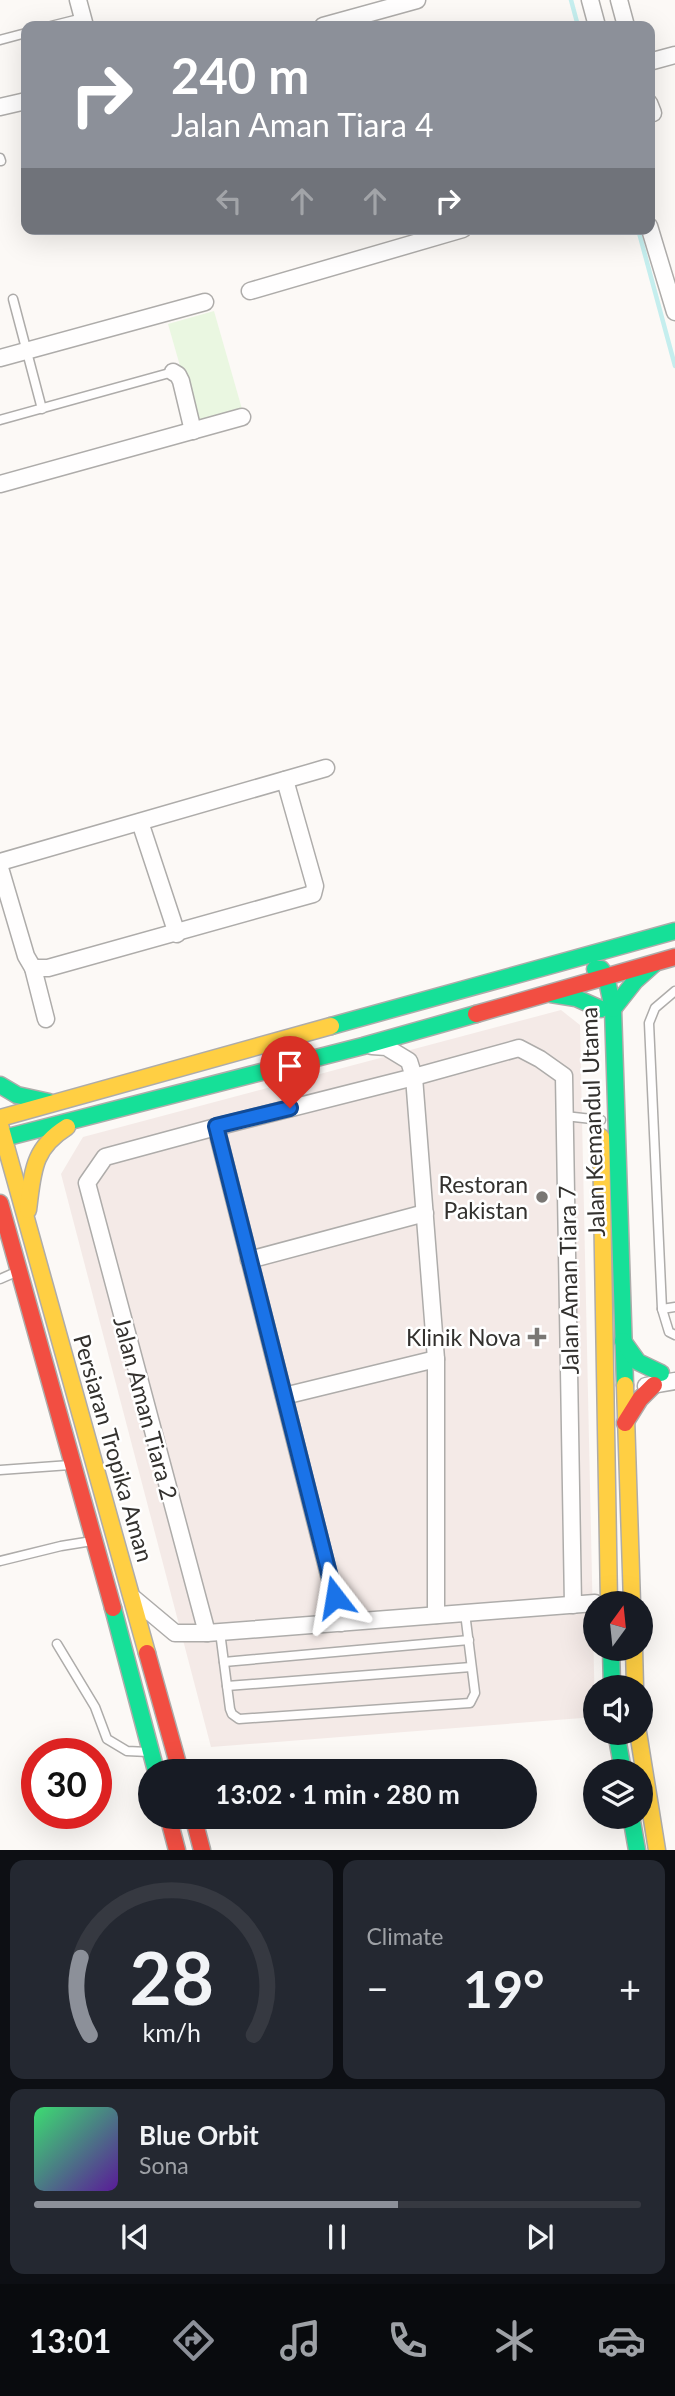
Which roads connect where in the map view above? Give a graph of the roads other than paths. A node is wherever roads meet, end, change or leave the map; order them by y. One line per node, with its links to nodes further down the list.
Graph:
1 (78, 0): 5 (street)
2 (417, 0): 6 (street)
3 (590, 0): 7 (street)
4 (619, 0): 8 (street)
5 (84, 21)
6 (341, 21)
7 (596, 21)
8 (625, 21)
9 (21, 34): 10 (lane)
10 (0, 40)
11 (674, 59): 12 (street)
12 (655, 61)
13 (21, 102): 14 (street)
14 (0, 107)
15 (442, 235): 17 (street)
16 (652, 235): 20 (street)
17 (250, 291)
18 (13, 299): 21 (lane)
19 (205, 302): 21 (street)
20 (675, 312)
21 (27, 350): 22 (street); 24 (lane)
22 (0, 358)
23 (173, 372): 24 (lane); 27 (street)
24 (42, 409): 26 (lane)
25 (242, 417): 27 (street)
26 (0, 420)
27 (193, 431): 28 (street)
28 (0, 484)
29 (326, 768): 30 (street)
30 (285, 780): 31 (street); 35 (street)
31 (141, 822): 32 (street); 35 (street)
32 (0, 862)
33 (0, 868): 40 (street)
34 (675, 931): 36 (street)
35 (177, 934): 40 (street)
36 (637, 941): 39 (street); 41 (street)
37 (675, 957): 38 (street)
38 (656, 962): 41 (street); 44 (street)
39 (550, 965): 41 (street); 49 (street)
40 (33, 968): 45 (street)
41 (602, 974): 43 (street); 44 (street, Jalan Kemandul Utama)
42 (675, 991): 63 (lane)
43 (542, 993): 44 (street); 46 (street)
44 (607, 1009): 53 (street, Jalan Kemandul Utama); 65 (street, Jalan Kemandul Utama)
45 (46, 1019)
46 (363, 1045): 47 (street); 50 (street)
47 (414, 1077): 51 (street, Jalan Aman Tiara 7); 54 (street); 57 (street)
48 (0, 1085): 49 (street)
49 (57, 1103): 52 (street)
50 (92, 1115): 55 (street); 58 (street)
51 (565, 1116): 53 (lane); 81 (street, Jalan Aman Tiara 7)
52 (0, 1118)
53 (601, 1119): 67 (street, Jalan Kemandul Utama)
54 (216, 1126): 59 (street); 85 (street, Jalan Aman Tiara 2)
55 (1, 1134): 58 (street, Persiaran Tropika Aman)
56 (0, 1203): 60 (street, Persiaran Tropika Aman)
57 (425, 1213): 59 (street); 66 (street)
58 (26, 1219): 79 (street, Persiaran Tropika Aman)
59 (249, 1260): 70 (street)
60 (19, 1271): 61 (lane); 73 (street, Persiaran Tropika Aman)
61 (0, 1279)
62 (675, 1307): 63 (lane)
63 (662, 1309): 64 (lane)
64 (675, 1335)
65 (623, 1341): 68 (street); 69 (street, Jalan Kemandul Utama)
66 (436, 1359): 70 (street); 83 (street)
67 (605, 1366): 69 (street); 71 (street, Jalan Kemandul Utama)
68 (666, 1377): 69 (street); 72 (street)
69 (622, 1384): 71 (street); 72 (street, Jalan Kemandul Utama)
70 (284, 1396): 84 (street)
71 (605, 1402): 77 (street, Jalan Kemandul Utama)
72 (625, 1423): 78 (street, Jalan Kemandul Utama)
73 (73, 1465): 74 (lane); 75 (street, Persiaran Tropika Aman)
74 (0, 1470)
75 (95, 1541): 76 (lane); 92 (street, Persiaran Tropika Aman)
76 (0, 1561)
77 (609, 1591)
78 (632, 1591)
79 (131, 1597): 85 (street); 94 (street, Persiaran Tropika Aman)
80 (583, 1604): 81 (street)
81 (573, 1605): 82 (street)
82 (465, 1613): 83 (street); 86 (lane)
83 (436, 1615): 84 (street)
84 (341, 1623): 85 (street)
85 (213, 1632): 88 (lane)
86 (469, 1640): 88 (lane); 89 (lane)
87 (57, 1644): 92 (lane)
88 (224, 1662): 90 (lane)
89 (471, 1667): 90 (lane); 90 (lane)
90 (227, 1686)
91 (641, 1745): 101 (street)
92 (151, 1752): 93 (street, Persiaran Tropika Aman)
93 (153, 1759)
94 (177, 1759)
95 (171, 1829): 98 (street)
96 (196, 1829): 99 (street)
97 (633, 1829): 100 (street)
98 (177, 1850)
99 (202, 1850)
100 (637, 1850)
101 (657, 1850)

